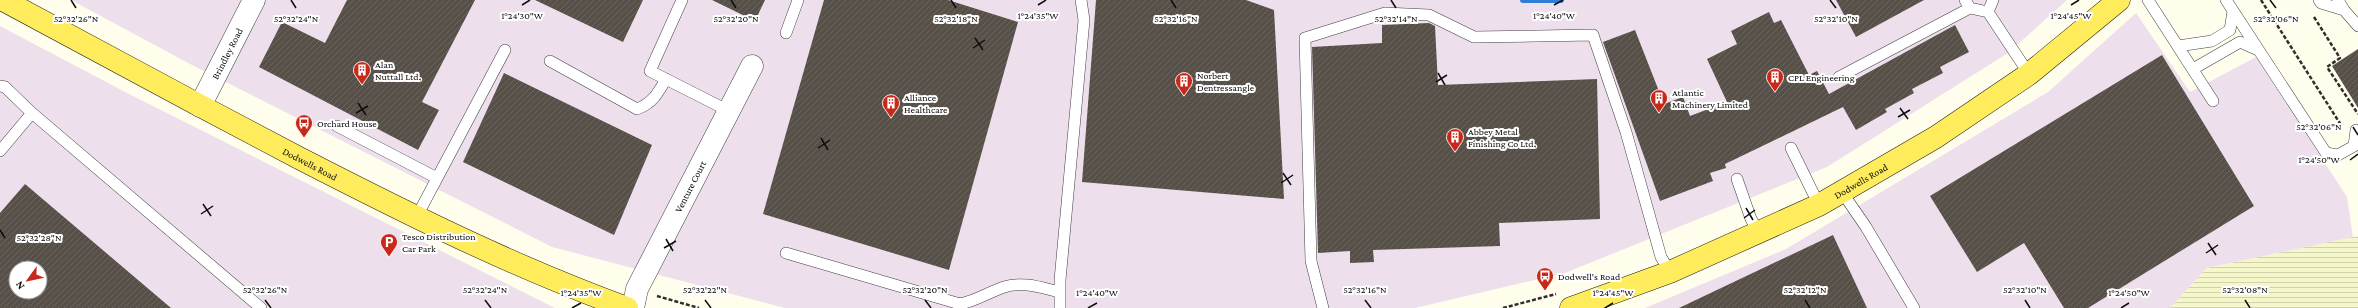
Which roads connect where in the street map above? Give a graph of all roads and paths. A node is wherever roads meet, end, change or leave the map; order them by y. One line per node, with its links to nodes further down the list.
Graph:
1 (3, 0): 31 (main road, Dodwells Road)
2 (254, 0): 31 (street, Brindley Road)
3 (682, 0): 28 (lane)
4 (798, 0): 19 (lane)
5 (1081, 0): 48 (lane)
6 (1993, 0): 16 (lane)
7 (2119, 0): 26 (main road, Dodwells Road)
8 (2148, 0): 20 (lane)
9 (2226, 0): 15 (lane)
10 (2261, 0): 36 (path)
11 (2319, 0): 14 (lane)
12 (2338, 0): 14 (lane)
13 (1967, 4): 16 (lane); 27 (lane)
14 (2344, 10): 18 (lane)
15 (2233, 11): 20 (lane); 22 (lane)
16 (1988, 12): 26 (lane)
17 (2311, 13): 34 (path)
18 (2358, 26)
19 (786, 33)
20 (2178, 46): 25 (lane)
21 (505, 50): 40 (lane)
22 (2259, 50): 25 (lane); 37 (lane)
23 (550, 61): 28 (lane)
24 (752, 66): 32 (street, Venture Court)
25 (2192, 69): 30 (lane)
26 (2029, 74): 42 (main road, Dodwells Road)
27 (1839, 77)
28 (666, 79): 32 (lane)
29 (0, 86): 33 (lane)
30 (2213, 101)
31 (200, 106): 44 (main road, Dodwells Road)
32 (729, 111): 51 (street, Venture Court)
33 (32, 113): 39 (lane); 49 (lane)
34 (2358, 114)
35 (337, 126): 40 (lane)
36 (2350, 130): 37 (lane)
37 (2356, 146)
38 (1791, 148): 43 (lane)
39 (0, 151)
40 (437, 178): 44 (lane)
41 (1737, 179): 45 (lane)
42 (1842, 192): 43 (main road, Dodwells Road); 55 (lane)
43 (1819, 205): 45 (main road, Dodwells Road)
44 (416, 218): 50 (main road, Dodwells Road)
45 (1759, 233): 47 (main road, Dodwells Road)
46 (786, 253): 48 (lane)
47 (1670, 272): 53 (lane); 54 (main road, Dodwells Road)
48 (1060, 292): 52 (lane)
49 (261, 308)
50 (627, 308)
51 (633, 308)
52 (1060, 308)
53 (1323, 308)
54 (1571, 308)
55 (1914, 308)

